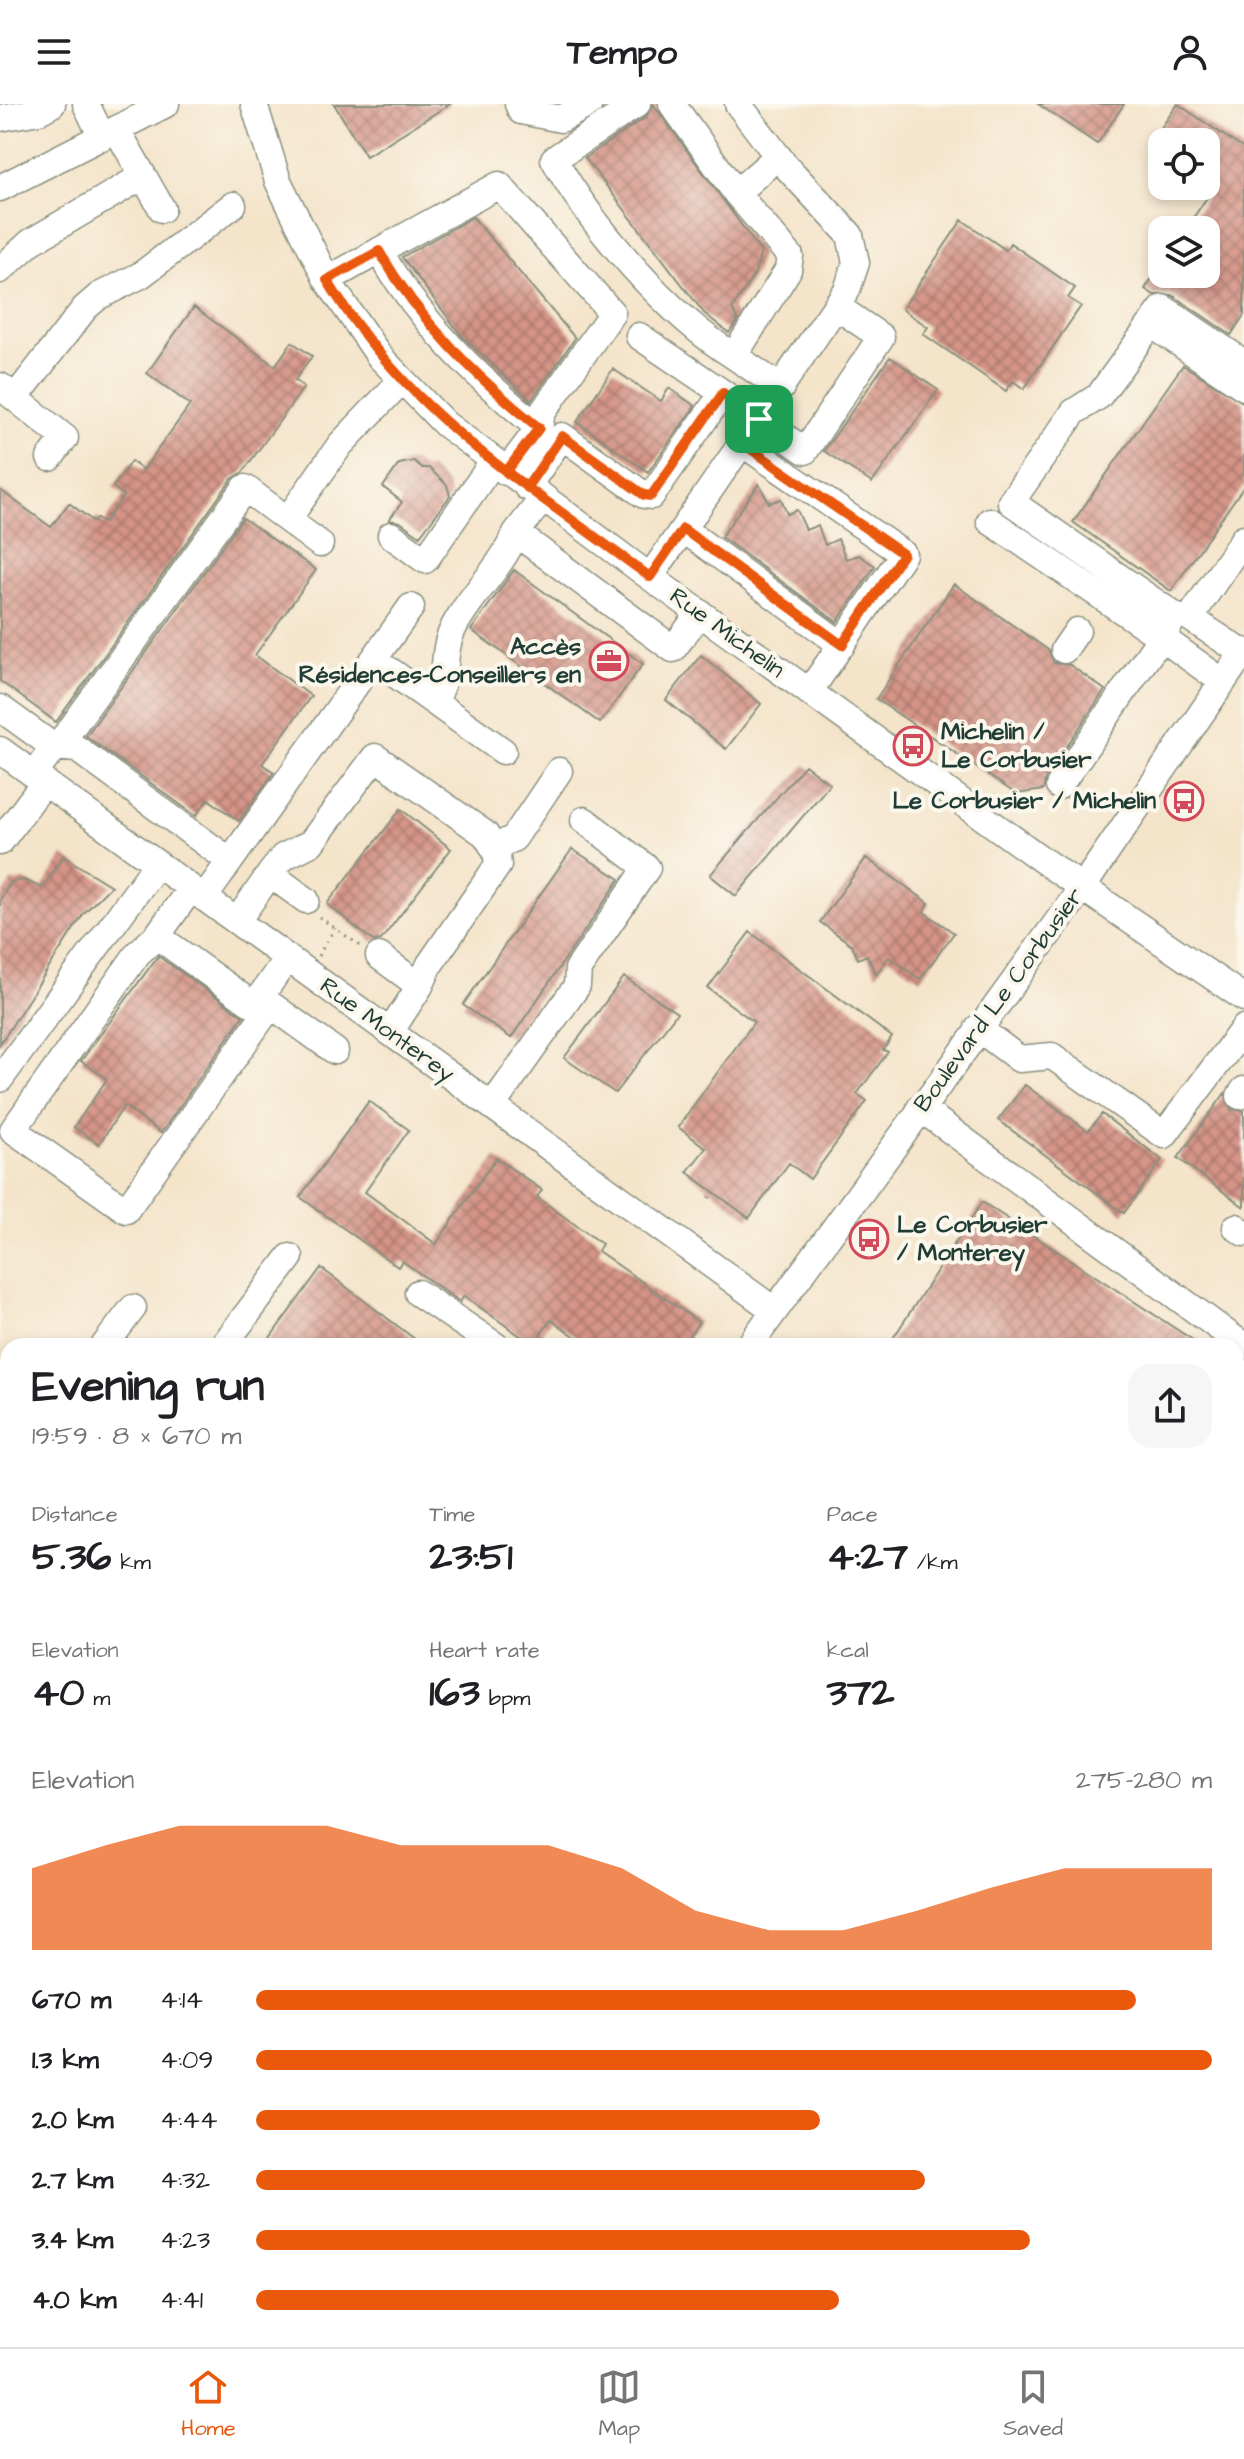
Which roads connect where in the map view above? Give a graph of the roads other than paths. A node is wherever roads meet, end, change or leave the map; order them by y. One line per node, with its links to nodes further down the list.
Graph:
1 (52, 104): 10 (street)
2 (86, 104): 11 (street)
3 (166, 104): 11 (street)
4 (254, 104): 21 (street, Rue Michelin)
5 (518, 104): 6 (street)
6 (589, 104)
7 (637, 104): 25 (street)
8 (672, 104): 15 (street)
9 (738, 104): 12 (street)
10 (11, 112)
11 (110, 133): 13 (street); 14 (street)
12 (778, 156): 15 (street); 22 (street)
13 (143, 176): 17 (street); 18 (street)
14 (0, 188)
15 (736, 193): 25 (street)
16 (233, 205): 30 (street)
17 (162, 209)
18 (11, 247): 20 (street)
19 (379, 251): 21 (street); 33 (street); 33 (street)
20 (0, 270)
21 (327, 280): 27 (street, Rue Michelin)
22 (836, 306): 29 (street); 32 (street)
23 (1151, 324): 26 (street); 28 (street); 40 (street)
24 (639, 336): 31 (street)
25 (734, 356): 29 (street)
26 (1244, 363)
27 (401, 381): 36 (street, Rue Michelin); 37 (street)
28 (1244, 387)
29 (781, 388): 32 (street)
30 (8, 392): 35 (street)
31 (723, 393): 32 (street); 36 (street)
32 (759, 419): 34 (street)
33 (539, 428): 36 (street)
34 (742, 443): 39 (street); 49 (street)
35 (50, 458)
36 (517, 479): 41 (street); 42 (street); 45 (street, Rue Michelin)
37 (288, 519): 44 (street); 56 (street)
38 (990, 521): 40 (street)
39 (683, 529): 45 (street); 49 (street)
40 (1026, 530): 48 (street)
41 (516, 533): 47 (street); 54 (street)
42 (391, 535)
43 (1244, 538): 48 (street)
44 (320, 544)
45 (650, 577): 47 (street, Rue Michelin)
46 (411, 607): 65 (street)
47 (700, 613): 53 (street, Rue Michelin)
48 (1176, 624): 50 (street); 52 (street); 61 (street)
49 (842, 645): 53 (street)
50 (1243, 652): 52 (street, Boulevard Le Corbusier)
51 (389, 670): 54 (street)
52 (1223, 682): 68 (street, Boulevard Le Corbusier)
53 (809, 692): 68 (street, Rue Michelin)
54 (434, 702): 58 (street)
55 (0, 708): 56 (street)
56 (54, 747): 60 (street); 65 (street)
57 (0, 750): 60 (street, Rue Monterey)
58 (503, 751)
59 (559, 771): 64 (street)
60 (39, 778): 63 (street); 66 (street, Rue Monterey)
61 (1059, 786)
62 (584, 820): 83 (street)
63 (0, 842)
64 (494, 848): 67 (street); 75 (street)
65 (230, 861): 69 (street)
66 (157, 864): 69 (street, Rue Monterey); 82 (street)
67 (270, 874): 70 (street); 71 (street)
68 (1082, 888): 76 (street, Rue Michelin); 78 (street, Boulevard Le Corbusier)
69 (198, 893): 71 (street, Rue Monterey); 72 (street)
70 (308, 906)
71 (237, 921): 74 (street, Rue Monterey)
72 (157, 936): 77 (street); 77 (street)
73 (372, 952): 75 (street)
74 (287, 958): 77 (street); 80 (street, Rue Monterey)
75 (420, 986): 80 (street)
76 (1244, 998)
77 (266, 1001): 81 (street)
78 (978, 1028): 79 (street); 84 (street, Boulevard Le Corbusier)
79 (1244, 1028)
80 (390, 1032): 83 (street, Rue Monterey)
81 (335, 1051)
82 (0, 1079)
83 (492, 1106): 88 (street, Rue Monterey)
84 (920, 1108): 88 (street, Boulevard Le Corbusier); 93 (street)
85 (290, 1257): 90 (street)
86 (418, 1293): 91 (street)
87 (133, 1308): 89 (street)
88 (774, 1310): 92 (street, Boulevard Le Corbusier)
89 (110, 1338)
90 (229, 1338)
91 (484, 1338)
92 (755, 1338)
93 (1233, 1338)

